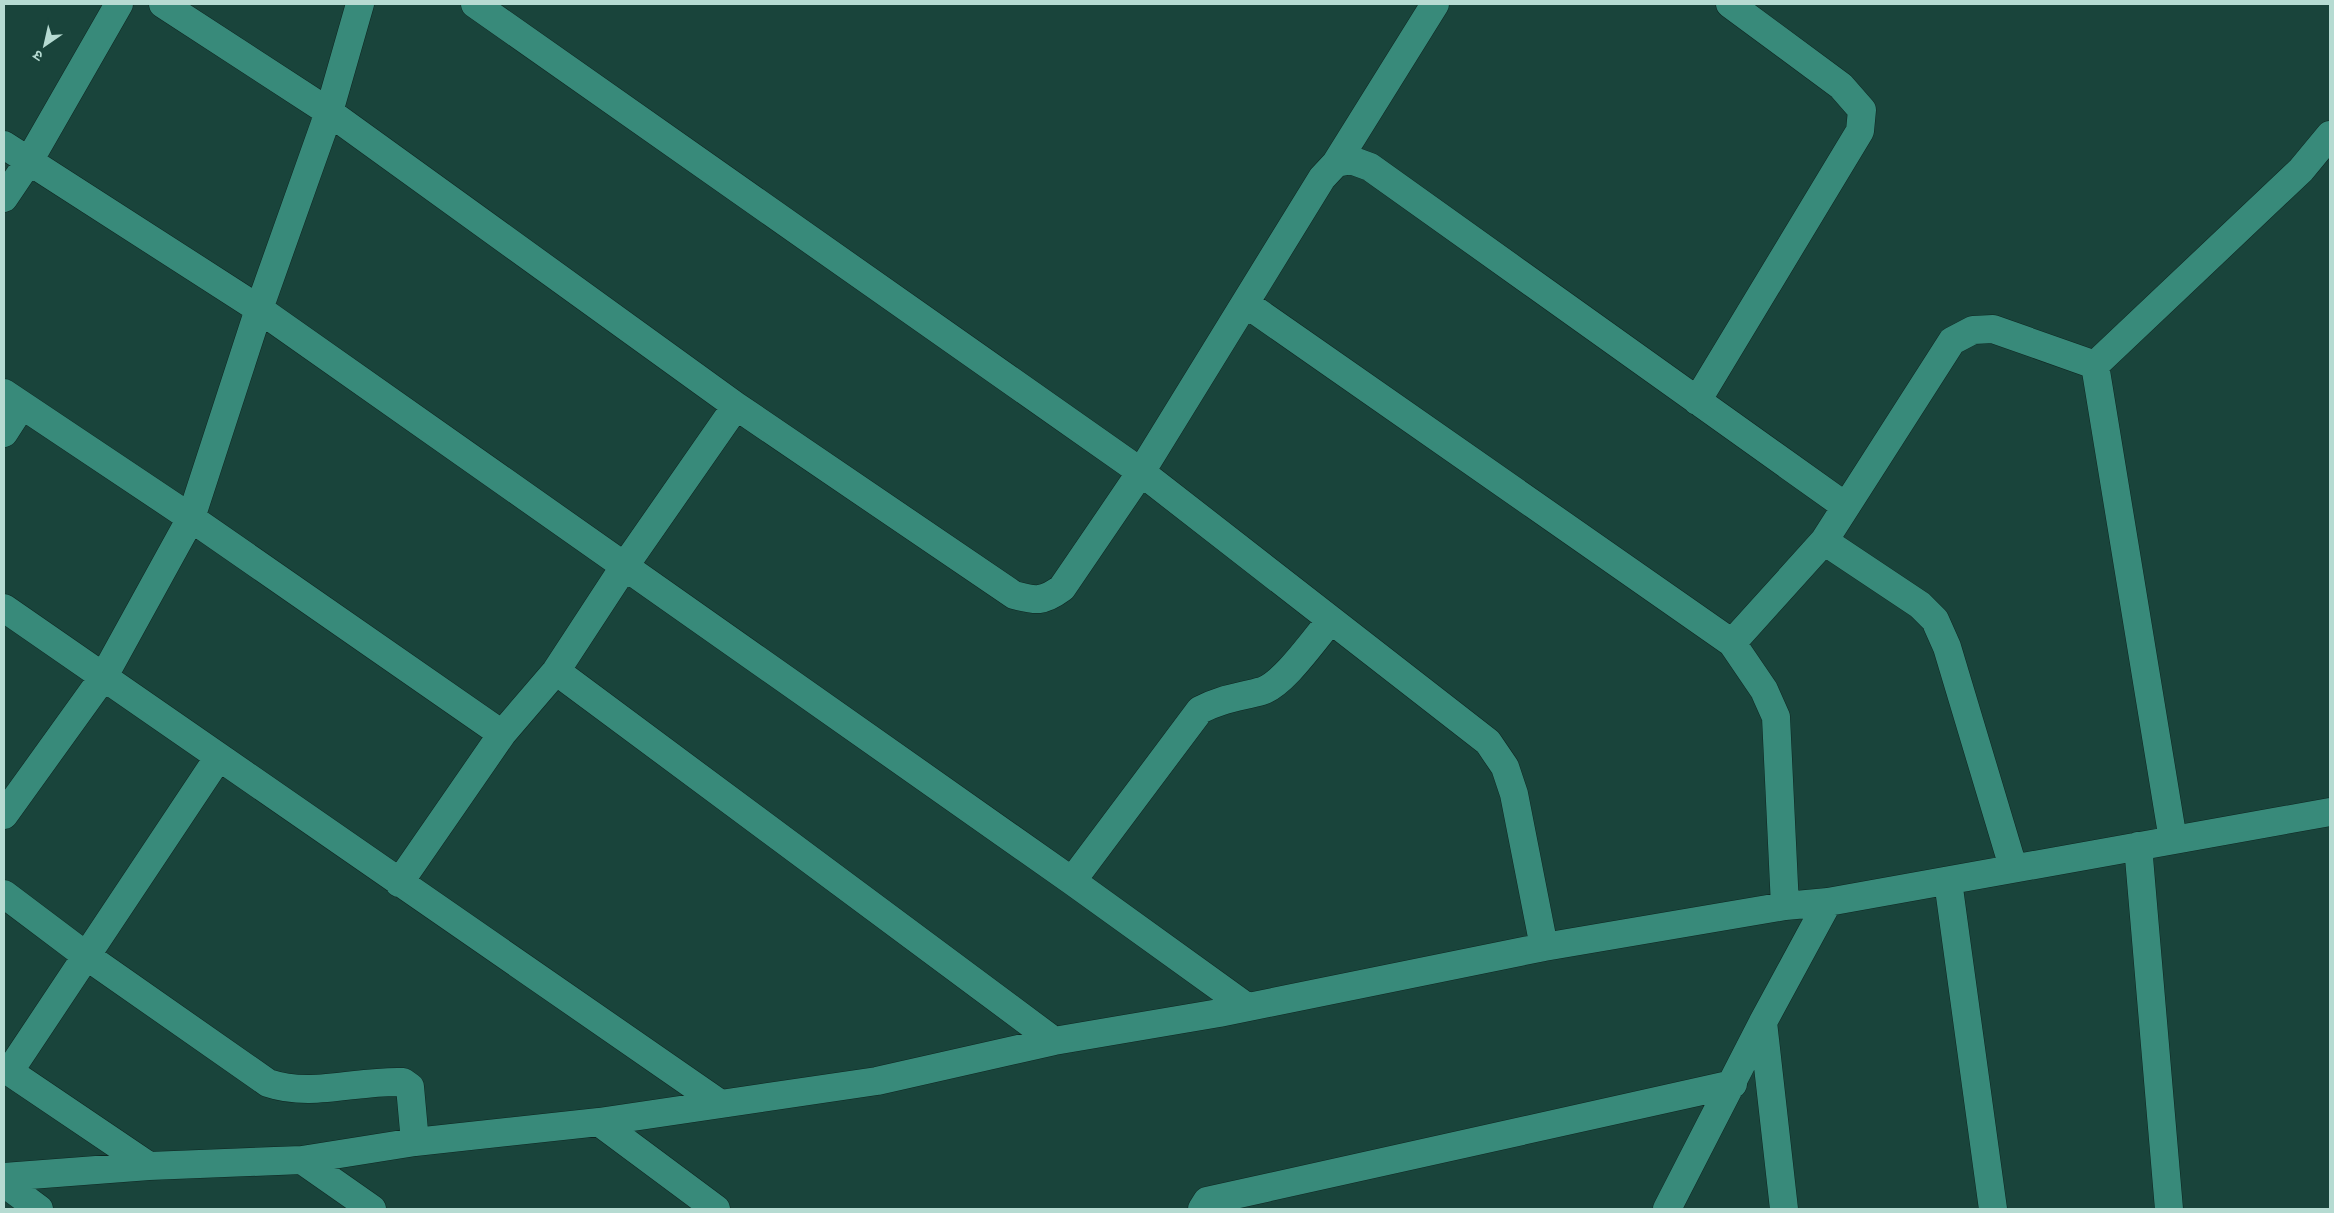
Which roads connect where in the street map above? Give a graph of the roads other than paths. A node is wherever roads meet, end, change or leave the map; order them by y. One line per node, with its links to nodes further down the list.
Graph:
1 (119, 4): 10 (street)
2 (163, 4): 7 (street)
3 (360, 4): 7 (street)
4 (475, 4): 20 (street)
5 (1435, 4): 11 (street)
6 (1730, 4): 17 (street)
7 (329, 112): 14 (street); 18 (street)
8 (2330, 135): 15 (street)
9 (4, 145): 10 (street)
10 (29, 161): 12 (street); 14 (street)
11 (1336, 163): 13 (street); 17 (street)
12 (4, 198)
13 (1245, 303): 20 (street); 27 (street)
14 (259, 309): 22 (street); 24 (street)
15 (2095, 365): 21 (street); 34 (street)
16 (13, 399): 19 (street); 22 (street)
17 (1697, 401): 21 (street)
18 (736, 406): 20 (street); 24 (street)
19 (4, 433)
20 (1141, 472): 26 (street)
21 (1845, 506): 23 (street)
22 (191, 518): 29 (street); 30 (street)
23 (1824, 540): 27 (street); 36 (street)
24 (624, 567): 28 (street); 37 (street)
25 (4, 608): 29 (street)
26 (1331, 620): 37 (street); 43 (street)
27 (1732, 643): 42 (street)
28 (556, 671): 30 (street); 47 (street)
29 (104, 676): 31 (street); 33 (street)
30 (502, 734): 39 (street)
31 (218, 758): 39 (street); 44 (street)
32 (2330, 812): 34 (street)
33 (4, 815)
34 (2173, 840): 35 (street)
35 (2138, 846): 36 (street); 64 (street)
36 (2013, 867): 38 (street)
37 (1072, 881): 45 (street)
38 (1948, 881): 41 (street); 63 (street)
39 (399, 882): 50 (street)
40 (4, 894): 44 (street)
41 (1828, 902): 42 (street); 46 (street)
42 (1786, 906): 43 (street)
43 (1544, 947): 45 (street)
44 (85, 956): 48 (street); 52 (street)
45 (1247, 1007): 47 (street)
46 (1763, 1022): 49 (street); 62 (street)
47 (1054, 1041): 50 (street)
48 (7, 1070): 54 (street)
49 (1733, 1084): 57 (street); 61 (street)
50 (719, 1103): 51 (street)
51 (599, 1122): 52 (street); 60 (street)
52 (415, 1142): 53 (street)
53 (302, 1160): 54 (street); 59 (street)
54 (149, 1166): 55 (street)
55 (4, 1177)
56 (4, 1183): 58 (street)
57 (1210, 1206)
58 (38, 1209)
59 (372, 1209)
60 (716, 1209)
61 (1667, 1209)
62 (1784, 1209)
63 (1993, 1209)
64 (2169, 1209)

